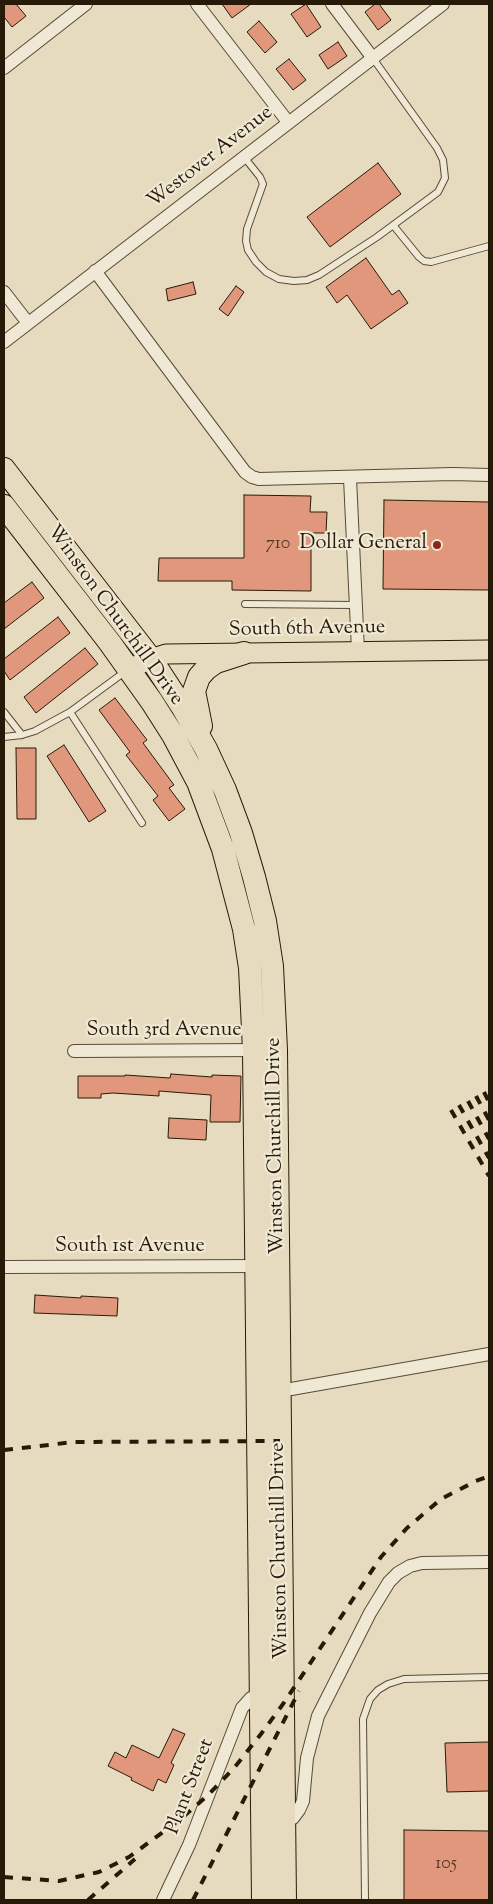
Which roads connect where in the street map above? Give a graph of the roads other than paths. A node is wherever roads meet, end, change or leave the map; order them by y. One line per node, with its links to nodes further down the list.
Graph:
1 (86, 4): 6 (street)
2 (197, 4): 7 (street)
3 (332, 4): 5 (street)
4 (443, 4): 5 (street, Westover Avenue)
5 (372, 57): 7 (street, Westover Avenue); 9 (lane)
6 (4, 68)
7 (288, 122): 8 (street, Westover Avenue)
8 (244, 157): 9 (lane); 11 (street, Westover Avenue)
9 (393, 225): 10 (lane)
10 (489, 246)
11 (95, 271): 13 (street, Westover Avenue); 17 (street)
12 (4, 292): 13 (street)
13 (28, 323): 14 (street, Westover Avenue)
14 (4, 342)
15 (4, 469): 24 (highway, Winston Churchill Drive)
16 (489, 475): 17 (street)
17 (350, 478): 20 (street)
18 (4, 506): 25 (highway, Winston Churchill Drive)
19 (245, 604): 20 (lane)
20 (355, 605): 22 (street)
21 (489, 650): 22 (main road, South 6th Avenue)
22 (358, 651): 23 (main road, South 6th Avenue)
23 (244, 653): 24 (main road, South 6th Avenue); 30 (highway)
24 (150, 659): 25 (main road, South 6th Avenue); 30 (highway, Winston Churchill Drive)
25 (129, 669): 27 (lane); 32 (highway, Winston Churchill Drive)
26 (4, 712): 28 (lane)
27 (70, 712): 28 (lane); 31 (lane)
28 (22, 735): 29 (lane)
29 (4, 737)
30 (206, 749): 33 (highway, Winston Churchill Drive)
31 (142, 823)
32 (254, 1050): 33 (street, South 3rd Avenue); 34 (street, South 3rd Avenue); 35 (highway, Winston Churchill Drive)
33 (276, 1050): 36 (highway, Winston Churchill Drive)
34 (74, 1051)
35 (256, 1266): 36 (street, South 1st Avenue); 37 (street, South 1st Avenue); 42 (highway, Winston Churchill Drive)
36 (278, 1266): 39 (highway, Winston Churchill Drive)
37 (4, 1267)
38 (489, 1354): 39 (street)
39 (280, 1391): 43 (highway, Winston Churchill Drive)
40 (489, 1562): 44 (street)
41 (489, 1677): 48 (lane)
42 (260, 1695): 43 (street); 45 (street, Plant Street); 46 (highway, Winston Churchill Drive)
43 (283, 1698): 44 (highway, Winston Churchill Drive)
44 (284, 1821): 47 (highway, Winston Churchill Drive)
45 (163, 1900)
46 (263, 1900)
47 (285, 1900)
48 (365, 1900)

